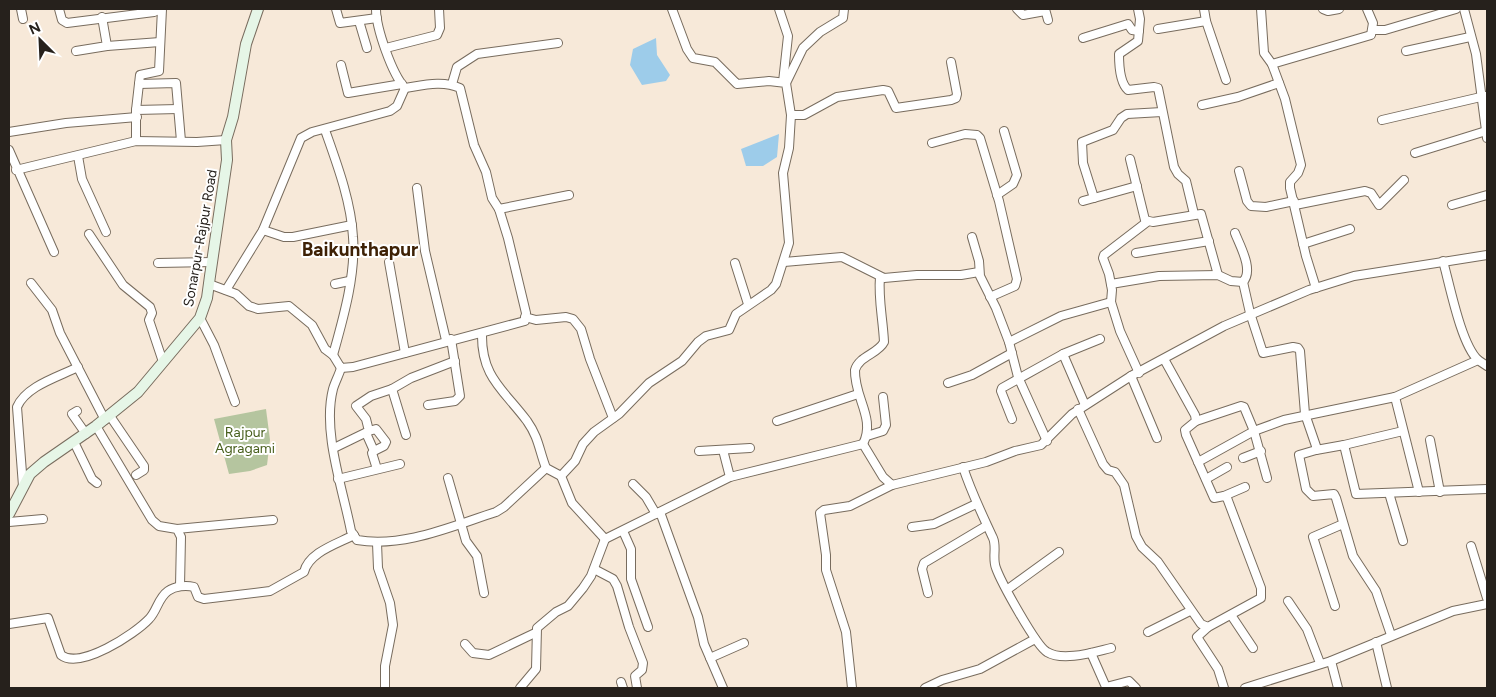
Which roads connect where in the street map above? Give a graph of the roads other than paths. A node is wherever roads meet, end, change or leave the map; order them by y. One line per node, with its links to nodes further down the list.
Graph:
1 (21, 9): 23 (street)
2 (59, 9): 21 (street)
3 (162, 9): 21 (street); 32 (street)
4 (258, 9): 59 (main road, Sonarpur-Rajpur Road)
5 (336, 9): 25 (street)
6 (376, 9): 22 (street)
7 (439, 9): 36 (street)
8 (672, 9): 43 (street)
9 (779, 9): 43 (street)
10 (844, 9): 43 (street)
11 (1017, 9): 20 (street)
12 (1138, 9): 29 (street)
13 (1204, 9): 26 (street)
14 (1261, 9): 40 (street)
15 (1324, 9): 16 (street)
16 (1339, 9)
17 (1367, 9): 28 (street)
18 (1456, 9): 28 (street)
19 (1464, 9): 30 (street)
20 (1045, 10): 24 (street)
21 (102, 17): 34 (street)
22 (377, 18): 25 (street); 36 (street)
23 (23, 19)
24 (1048, 20)
25 (359, 21): 35 (street)
26 (1206, 21): 27 (street); 42 (street)
27 (1158, 29)
28 (1374, 30): 40 (street)
29 (1139, 31): 31 (street); 51 (street)
30 (1470, 37): 38 (street); 48 (street)
31 (1083, 38)
32 (160, 42): 34 (street); 45 (street)
33 (558, 43): 46 (street)
34 (107, 46): 37 (street)
35 (367, 48)
36 (386, 48): 47 (street)
37 (76, 51)
38 (1406, 51)
39 (951, 62): 53 (street)
40 (1272, 64): 44 (street)
41 (341, 65): 47 (street)
42 (1226, 80)
43 (784, 82): 53 (street)
44 (1279, 83): 49 (street); 77 (street)
45 (139, 84): 50 (street); 52 (street)
46 (452, 84): 47 (street); 79 (street)
47 (404, 86): 55 (street)
48 (1485, 96): 54 (street); 58 (street)
49 (1202, 105)
50 (178, 109): 52 (street); 61 (street)
51 (1162, 112): 75 (street); 80 (street)
52 (136, 114): 57 (street); 60 (street)
53 (791, 115): 96 (street)
54 (1382, 120)
55 (325, 130): 82 (street); 84 (street)
56 (1004, 131): 73 (street)
57 (9, 132)
58 (1487, 135): 64 (street)
59 (226, 140): 61 (street); 94 (main road, Sonarpur-Rajpur Road)
60 (136, 141): 61 (street); 65 (street)
61 (180, 141)
62 (932, 143): 73 (street)
63 (9, 150): 67 (street)
64 (1415, 153)
65 (78, 156): 67 (street); 85 (street)
66 (1130, 159): 70 (street)
67 (16, 170): 91 (street)
68 (1239, 171): 77 (street)
69 (1404, 180): 77 (street)
70 (1137, 186): 75 (street); 81 (street)
71 (417, 188): 119 (street)
72 (569, 195): 79 (street)
73 (997, 195): 111 (street)
74 (1487, 195): 78 (street)
75 (1094, 198): 76 (street)
76 (1083, 201)
77 (1295, 203): 90 (street)
78 (1452, 205)
79 (499, 209): 115 (street)
80 (1194, 214): 81 (street); 89 (street)
81 (1147, 222): 108 (street)
82 (352, 225): 84 (street); 103 (street)
83 (1350, 229): 90 (street)
84 (263, 230): 110 (street)
85 (106, 232)
86 (1235, 233): 104 (street)
87 (89, 234): 127 (street)
88 (972, 237): 100 (street)
89 (1209, 241): 92 (street); 101 (street)
90 (1304, 244): 109 (street)
91 (54, 252)
92 (1136, 253)
93 (1487, 255): 97 (street)
94 (212, 262): 98 (street); 106 (main road, Sonarpur-Rajpur Road)
95 (389, 262): 121 (street)
96 (784, 262): 102 (street); 113 (street)
97 (1443, 262): 109 (street); 126 (street)
98 (158, 263)
99 (735, 263): 113 (street)
100 (978, 272): 102 (street); 111 (street)
101 (1218, 275): 104 (street); 108 (street)
102 (880, 277): 136 (street)
103 (349, 281): 107 (street); 124 (street)
104 (1243, 282): 114 (street)
105 (31, 283): 130 (street)
106 (209, 284): 110 (street); 116 (main road, Sonarpur-Rajpur Road)
107 (335, 284)
108 (1111, 284): 112 (street)
109 (1316, 288): 114 (street)
110 (226, 290): 124 (street)
111 (990, 297): 120 (street)
112 (1111, 302): 120 (street); 132 (street)
113 (748, 304): 145 (street)
114 (1250, 314): 125 (street); 143 (street)
115 (525, 316): 117 (street); 145 (street)
116 (200, 318): 127 (main road, Sonarpur-Rajpur Road); 139 (street)
117 (482, 333): 119 (street); 174 (street)
118 (1100, 339): 123 (street)
119 (448, 340): 121 (street); 128 (street)
120 (1009, 342): 122 (street)
121 (405, 353): 131 (street)
122 (1012, 353): 133 (street); 134 (street)
123 (1063, 354): 133 (street); 141 (street)
124 (333, 355): 131 (street)
125 (1164, 359): 132 (street); 147 (street)
126 (1478, 360): 129 (street); 137 (street)
127 (163, 362): 144 (main road, Sonarpur-Rajpur Road)
128 (454, 362): 135 (street); 140 (street)
129 (1487, 366)
130 (78, 367): 144 (street); 186 (street)
131 (341, 368): 162 (street)
132 (1135, 374): 141 (street); 156 (street)
133 (1018, 377): 146 (street); 158 (street)
134 (948, 383)
135 (392, 389): 152 (street); 154 (street)
136 (858, 394): 148 (street); 155 (street)
137 (1395, 397): 143 (street); 150 (street)
138 (883, 398): 155 (street)
139 (235, 402)
140 (428, 406)
141 (1082, 407): 158 (street); 220 (street)
142 (77, 411): 153 (street)
143 (1305, 414): 151 (street); 165 (street)
144 (107, 418): 149 (main road, Sonarpur-Rajpur Road); 176 (street)
145 (612, 418): 177 (street)
146 (1012, 419)
147 (1196, 421): 151 (street); 170 (street)
148 (777, 422)
149 (96, 426): 153 (main road, Sonarpur-Rajpur Road); 203 (street)
150 (1403, 430): 161 (street); 190 (street)
151 (1254, 431): 168 (street); 170 (street)
152 (368, 432): 162 (street); 166 (street); 166 (street)
153 (86, 434): 159 (main road, Sonarpur-Rajpur Road)
154 (406, 435)
155 (867, 436): 160 (street)
156 (1157, 438)
157 (1430, 440): 191 (street)
158 (1047, 441): 172 (street)
159 (74, 442): 183 (street); 186 (main road, Sonarpur-Rajpur Road)
160 (863, 444): 178 (street); 185 (street)
161 (1344, 446): 165 (street); 189 (street)
162 (334, 448): 179 (street)
163 (750, 448): 164 (street)
164 (723, 450): 167 (street); 178 (street)
165 (1316, 450): 200 (street)
166 (374, 451): 175 (street)
167 (699, 451)
168 (1260, 451): 169 (street); 181 (street)
169 (1243, 458)
170 (1198, 462): 182 (street)
171 (400, 464): 175 (street)
172 (963, 467): 185 (street); 193 (street)
173 (1228, 467): 182 (street)
174 (546, 468): 177 (street); 199 (street)
175 (377, 469): 179 (street)
176 (136, 475)
177 (561, 476): 206 (street)
178 (730, 477): 194 (street)
179 (338, 478): 205 (street)
180 (448, 478): 199 (street)
181 (1267, 478)
182 (1206, 479): 192 (street)
183 (97, 483)
184 (633, 484): 194 (street)
185 (892, 484): 243 (street)
186 (23, 486): 195 (main road, Sonarpur-Rajpur Road)
187 (1245, 487): 192 (street)
188 (1487, 489): 191 (street)
189 (1389, 492): 190 (street); 207 (street)
190 (1419, 492): 191 (street)
191 (1440, 492)
192 (1224, 496): 221 (street)
193 (976, 504): 201 (street); 202 (street)
194 (658, 513): 204 (street); 235 (street)
195 (9, 514)
196 (43, 519): 198 (street)
197 (273, 520): 203 (street)
198 (9, 522)
199 (461, 523): 208 (street); 214 (street)
200 (1343, 524): 219 (street); 227 (street)
201 (912, 526)
202 (986, 526): 213 (street); 215 (street)
203 (177, 529): 212 (street)
204 (623, 531): 206 (street); 223 (street)
205 (354, 535): 208 (street); 212 (street)
206 (605, 539): 211 (street)
207 (1403, 540)
208 (378, 543): 239 (street)
209 (1471, 546): 216 (street)
210 (1059, 552): 213 (street)
211 (594, 569): 226 (street); 241 (street)
212 (180, 586): 222 (street)
213 (1008, 590): 228 (street)
214 (484, 593)
215 (928, 593)
216 (1487, 598)
217 (1288, 601): 237 (street)
218 (1487, 604): 227 (street)
219 (1335, 606)
220 (1190, 611): 224 (street); 225 (street)
221 (1231, 615): 224 (street); 233 (street)
222 (9, 624)
223 (648, 627)
224 (1208, 627): 247 (street)
225 (1148, 632)
226 (535, 634): 231 (street); 240 (street)
227 (1391, 635): 229 (street)
228 (1035, 638): 234 (street); 238 (street)
229 (1376, 642): 236 (street); 250 (street)
230 (744, 643): 235 (street)
231 (465, 644)
232 (1111, 648): 234 (street)
233 (1253, 648)
234 (1091, 653): 246 (street)
235 (710, 658): 242 (street)
236 (1331, 660): 237 (street); 249 (street)
237 (1320, 663): 248 (street)
238 (942, 680): 244 (street); 245 (street)
239 (384, 688)
240 (520, 688)
241 (637, 688)
242 (723, 688)
243 (852, 688)
244 (925, 688)
245 (945, 688)
246 (1136, 688)
247 (1224, 688)
248 (1245, 688)
249 (1338, 688)
250 (1387, 688)

